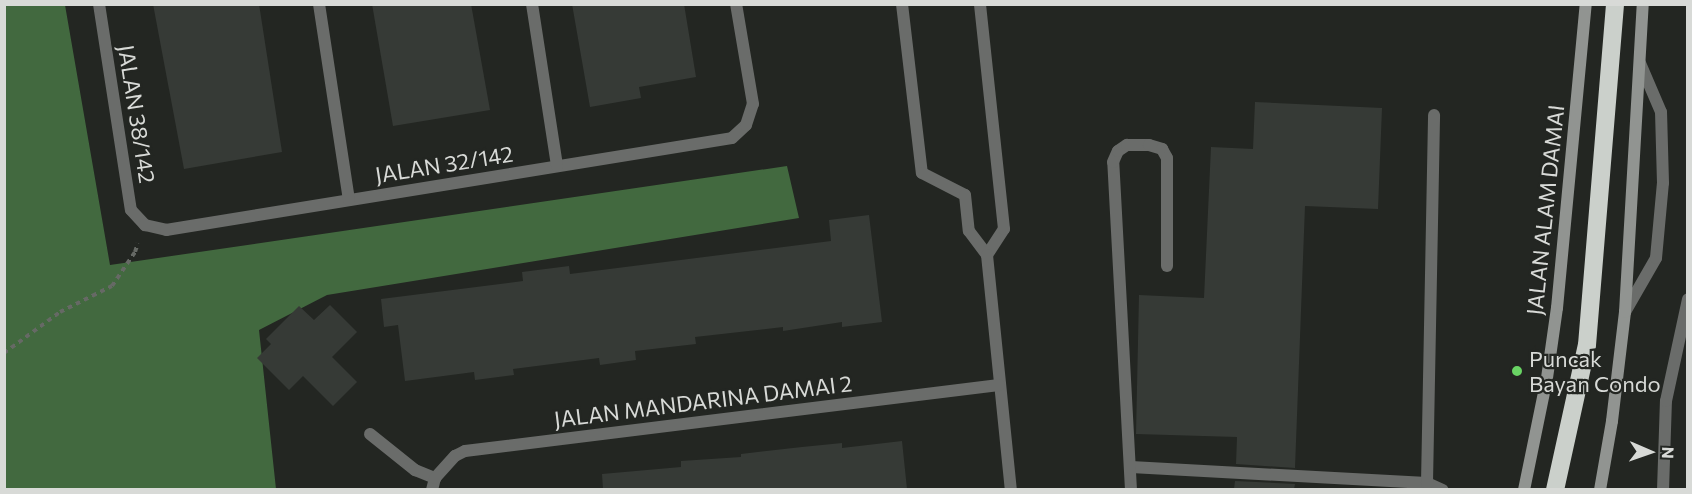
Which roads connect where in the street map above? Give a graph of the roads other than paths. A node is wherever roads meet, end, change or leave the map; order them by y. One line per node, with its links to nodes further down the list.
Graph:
1 (99, 4): 15 (street, JALAN 38/142)
2 (318, 4): 14 (street)
3 (532, 4): 13 (street)
4 (736, 4): 13 (street, JALAN 32/142)
5 (902, 4): 16 (street)
6 (980, 4): 16 (street)
7 (1586, 4): 28 (main road, JALAN ALAM DAMAI)
8 (1604, 4): 29 (highway)
9 (1615, 4): 30 (highway)
10 (1643, 4): 11 (main road)
11 (1640, 63): 19 (main road); 19 (street)
12 (1434, 115): 23 (street)
13 (557, 166): 14 (street, JALAN 32/142)
14 (349, 201): 15 (street, JALAN 32/142)
15 (145, 225)
16 (987, 255): 20 (street)
17 (1167, 266): 22 (street)
18 (1688, 299): 32 (street)
19 (1625, 312): 31 (main road)
20 (999, 385): 24 (street, JALAN MANDARINA DAMAI 2); 25 (street)
21 (370, 434): 24 (street)
22 (1131, 467): 23 (street); 26 (street)
23 (1427, 483): 27 (street)
24 (434, 484)
25 (1011, 489)
26 (1131, 489)
27 (1443, 489)
28 (1524, 489)
29 (1547, 489)
30 (1556, 489)
31 (1600, 489)
32 (1663, 489)

